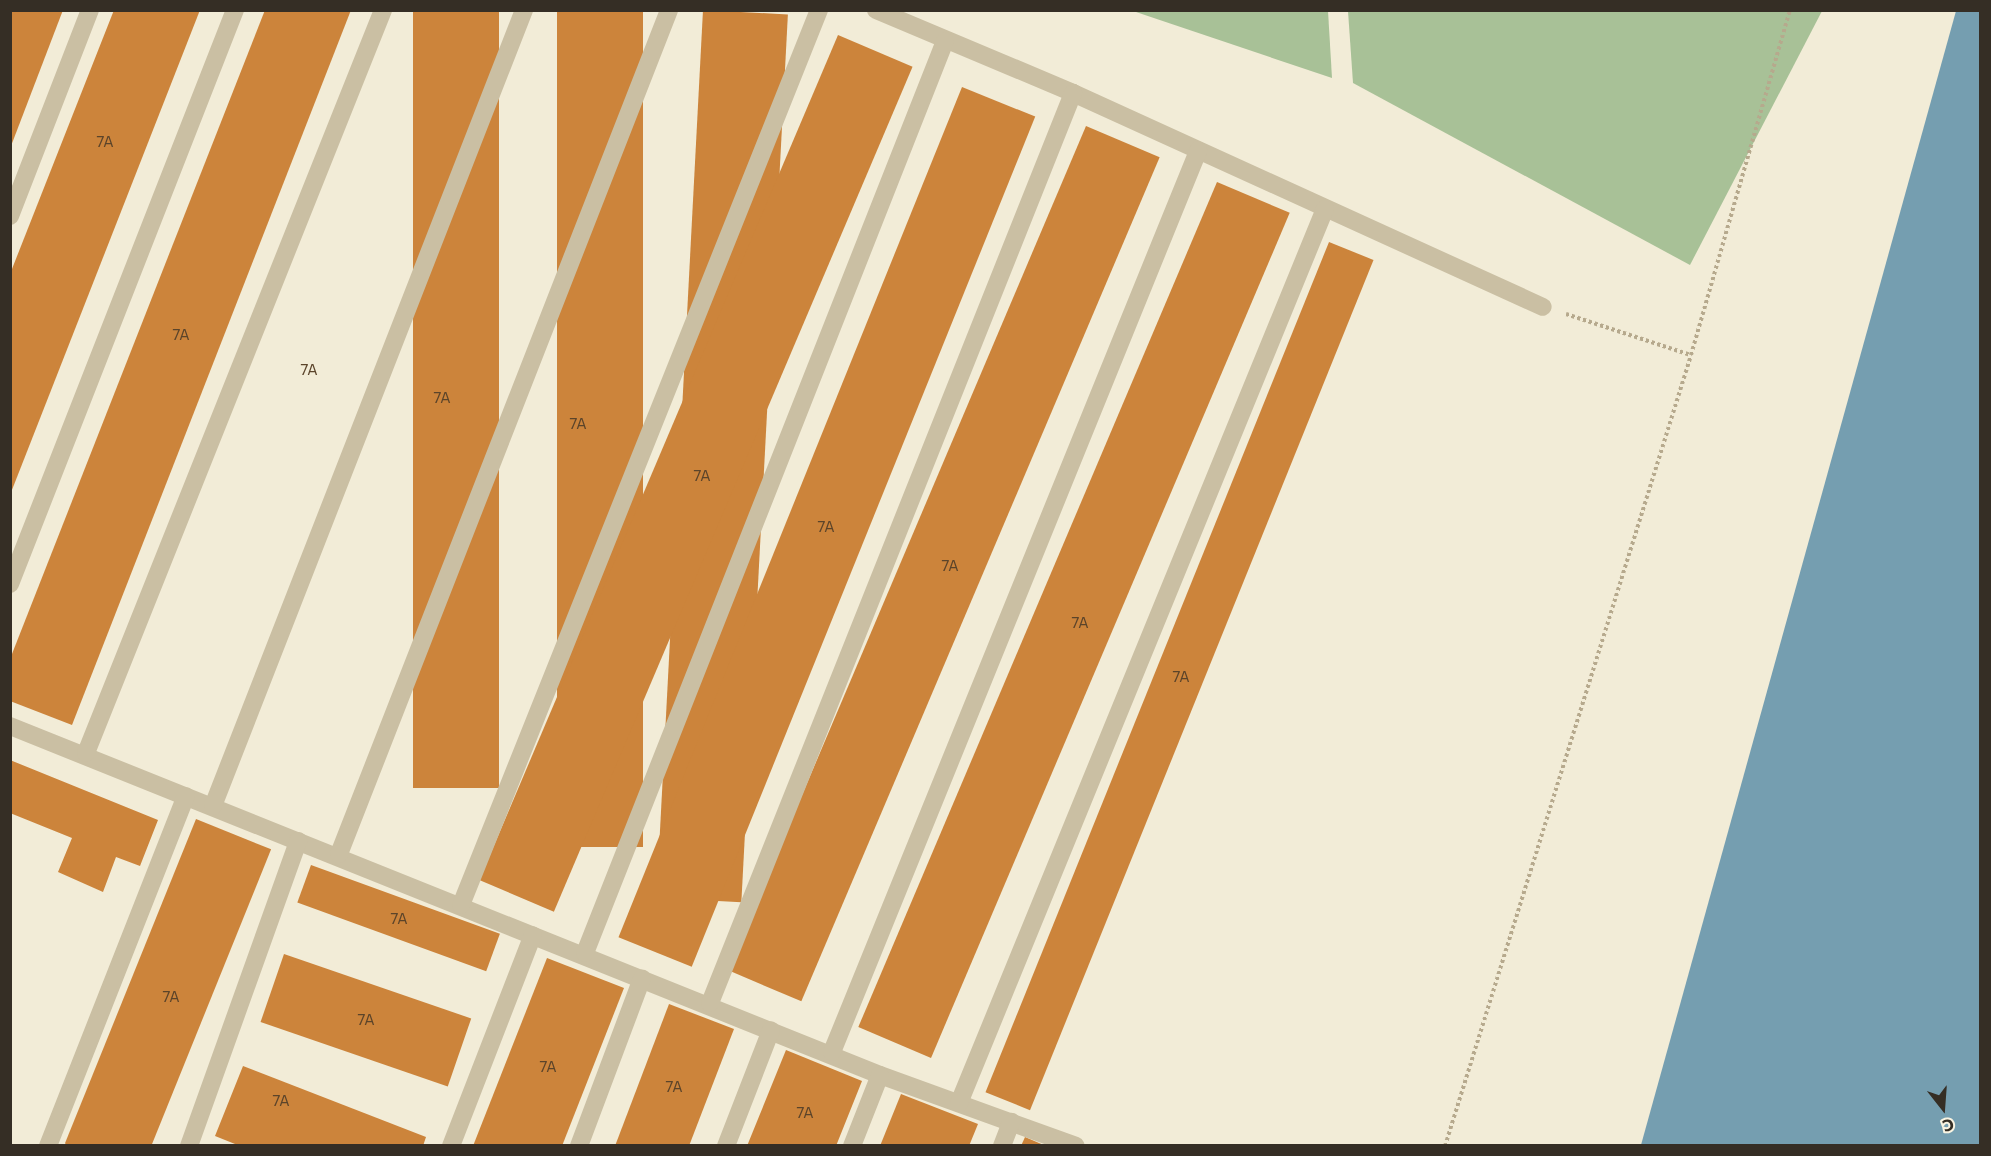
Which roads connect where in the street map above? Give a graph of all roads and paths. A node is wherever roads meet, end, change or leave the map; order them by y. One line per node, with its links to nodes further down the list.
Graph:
1 (90, 10): 13 (lane)
2 (235, 10): 16 (lane)
3 (383, 10): 18 (lane)
4 (524, 10): 20 (lane)
5 (669, 10): 22 (lane)
6 (819, 10): 23 (lane)
7 (876, 10): 9 (lane)
8 (1790, 10): 15 (path)
9 (945, 41): 10 (lane); 25 (lane)
10 (1073, 93): 11 (lane); 27 (lane)
11 (1198, 151): 12 (lane); 29 (lane)
12 (1325, 209): 14 (lane); 31 (lane)
13 (10, 216)
14 (1543, 307): 15 (path)
15 (1691, 355): 41 (path)
16 (10, 584)
17 (10, 726): 18 (lane)
18 (86, 753): 19 (lane)
19 (186, 796): 20 (lane); 33 (lane)
20 (213, 806): 21 (lane)
21 (298, 841): 22 (lane); 34 (lane)
22 (339, 854): 23 (lane)
23 (461, 905): 24 (lane)
24 (533, 934): 25 (lane); 35 (lane)
25 (585, 953): 26 (lane)
26 (642, 978): 27 (lane); 36 (lane)
27 (710, 1003): 28 (lane)
28 (771, 1030): 29 (lane); 37 (lane)
29 (832, 1052): 30 (lane)
30 (880, 1075): 31 (lane); 38 (lane)
31 (959, 1103): 32 (lane)
32 (1011, 1122): 39 (lane); 40 (lane)
33 (48, 1146)
34 (189, 1146)
35 (451, 1146)
36 (579, 1146)
37 (726, 1146)
38 (852, 1146)
39 (1002, 1146)
40 (1076, 1146)
41 (1445, 1146)

